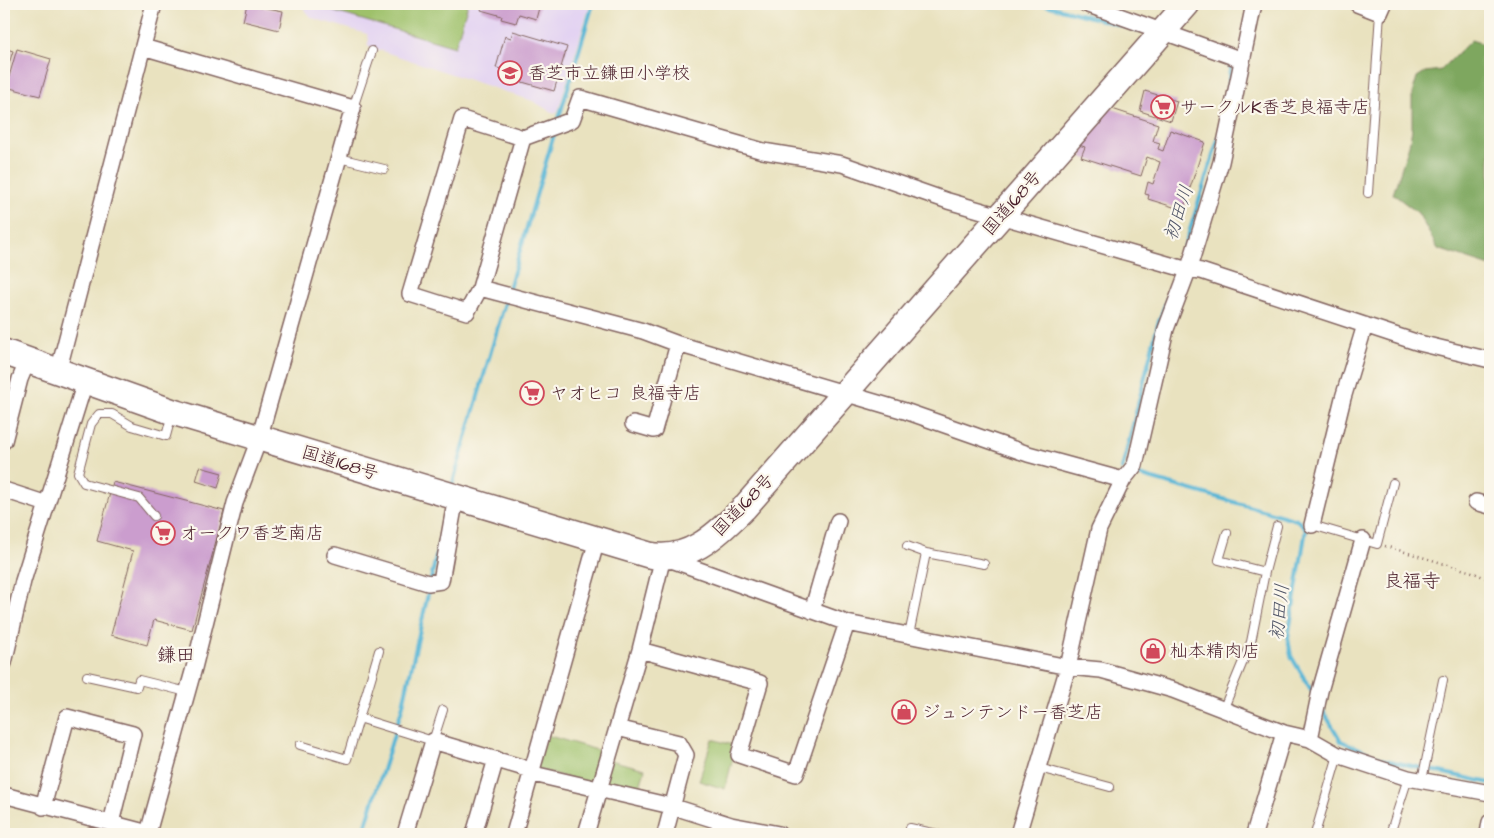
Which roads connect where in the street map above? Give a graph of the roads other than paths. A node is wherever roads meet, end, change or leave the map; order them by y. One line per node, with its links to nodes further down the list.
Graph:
1 (154, 4): 8 (street)
2 (1086, 4): 7 (street)
3 (1187, 4): 7 (highway, 国道168号)
4 (1254, 4): 10 (street)
5 (1357, 4): 6 (street)
6 (1382, 8): 15 (lane)
7 (1162, 32): 10 (street); 16 (highway, 国道168号)
8 (143, 47): 11 (street); 24 (street)
9 (372, 50): 11 (lane)
10 (1242, 60): 17 (street)
11 (353, 108): 13 (street)
12 (523, 138): 16 (street); 18 (street); 18 (street)
13 (339, 158): 14 (lane); 29 (street)
14 (384, 169)
15 (1368, 192)
16 (1001, 215): 17 (street); 26 (highway, 国道168号)
17 (1182, 268): 19 (street); 31 (street)
18 (480, 288): 20 (street)
19 (1365, 325): 23 (street); 38 (street)
20 (678, 344): 26 (street); 28 (street)
21 (4, 352): 22 (highway, 国道168号)
22 (28, 360): 24 (highway, 国道168号); 30 (street)
23 (1490, 360)
24 (58, 372): 25 (highway, 国道168号)
25 (85, 382): 27 (highway, 国道168号); 35 (street)
26 (844, 393): 31 (street); 46 (highway, 国道168号)
27 (173, 412): 29 (highway, 国道168号); 36 (lane)
28 (633, 424)
29 (259, 439): 34 (highway, 国道168号); 58 (street)
30 (4, 441)
31 (1123, 480): 55 (street)
32 (1393, 483): 42 (lane)
33 (4, 490): 35 (street)
34 (456, 497): 41 (highway, 国道168号); 45 (street)
35 (47, 504): 54 (street)
36 (154, 516)
37 (838, 521): 49 (street)
38 (1312, 524): 42 (lane)
39 (1277, 526): 48 (lane)
40 (1227, 533): 48 (lane)
41 (597, 540): 46 (highway, 国道168号); 70 (street)
42 (1370, 542): 64 (street)
43 (907, 546): 44 (lane)
44 (926, 553): 47 (lane); 51 (lane)
45 (335, 555)
46 (663, 558): 49 (street); 52 (street)
47 (984, 564)
48 (1265, 572): 60 (lane)
49 (812, 611): 50 (street)
50 (847, 623): 51 (street); 52 (street)
51 (909, 635): 55 (street)
52 (640, 650): 62 (street)
53 (379, 651): 61 (lane)
54 (4, 663)
55 (1068, 667): 60 (street); 69 (street)
56 (87, 676): 58 (lane)
57 (1443, 680): 71 (lane)
58 (187, 692): 82 (street)
59 (442, 710): 65 (lane)
60 (1223, 710): 63 (street)
61 (359, 718): 65 (lane); 66 (lane)
62 (617, 728): 73 (street); 76 (street)
63 (1284, 733): 64 (street); 91 (street)
64 (1310, 739): 67 (street)
65 (433, 741): 68 (street); 83 (street)
66 (300, 745)
67 (1338, 755): 71 (street); 92 (lane)
68 (496, 759): 70 (street); 84 (street)
69 (1039, 768): 72 (lane); 90 (street)
70 (530, 771): 73 (street); 85 (street)
71 (1415, 779): 74 (street); 93 (lane)
72 (1110, 787)
73 (598, 790): 76 (street); 86 (street)
74 (1490, 793)
75 (4, 795): 77 (street)
76 (671, 806): 81 (street); 87 (street)
77 (43, 807): 79 (street); 79 (street)
78 (1490, 822): 94 (street)
79 (110, 823): 82 (street)
80 (910, 828): 89 (lane)
81 (730, 830): 88 (street)
82 (150, 834)
83 (405, 834)
84 (474, 834)
85 (514, 834)
86 (586, 834)
87 (665, 834)
88 (779, 834)
89 (937, 834)
90 (1018, 834)
91 (1254, 834)
92 (1315, 834)
93 (1390, 834)
94 (1488, 834)

